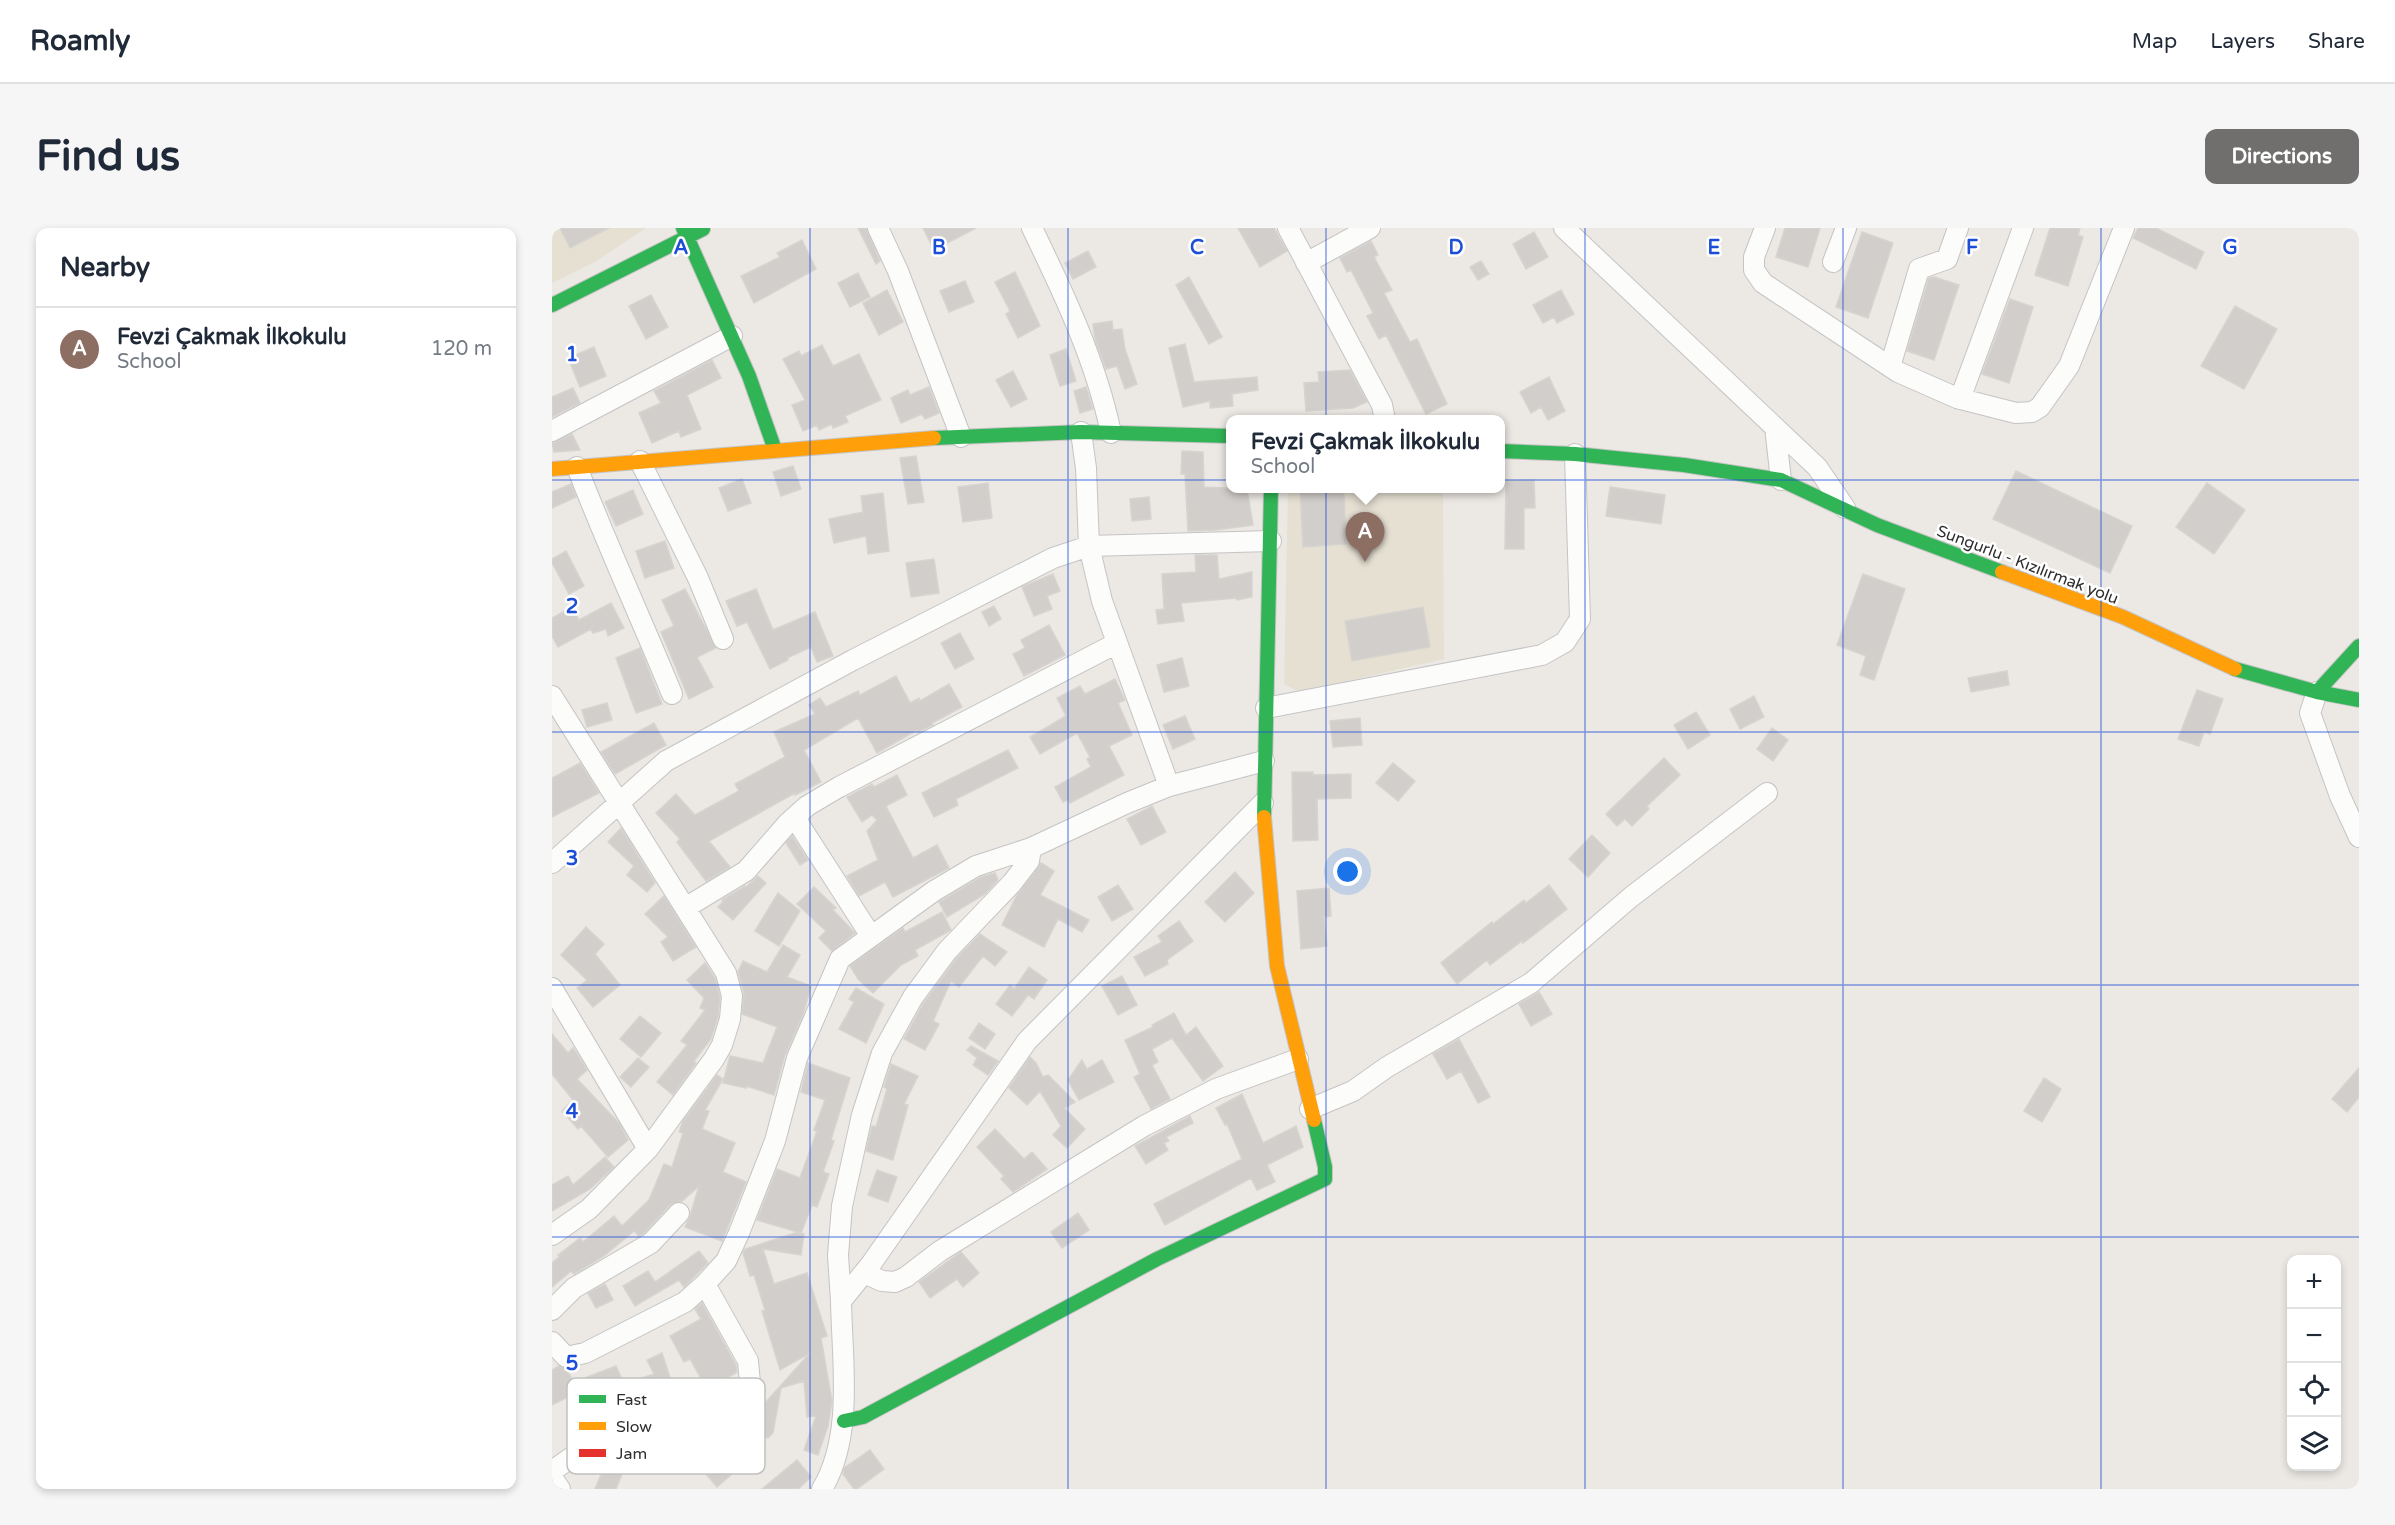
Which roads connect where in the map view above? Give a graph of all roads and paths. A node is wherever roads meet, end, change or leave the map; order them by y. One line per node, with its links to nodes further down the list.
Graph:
1 (705, 228): 12 (street)
2 (878, 228): 25 (street)
3 (1032, 228): 23 (street)
4 (1288, 228): 14 (street)
5 (1370, 228): 14 (street)
6 (1564, 228): 20 (street)
7 (1765, 228): 17 (street)
8 (1846, 228): 13 (street)
9 (2024, 228): 18 (street)
10 (2124, 228): 18 (street)
11 (1953, 229): 17 (street)
12 (686, 233): 15 (street); 16 (street)
13 (1833, 262)
14 (1306, 263): 19 (street)
15 (552, 305)
16 (732, 336): 21 (street); 26 (street)
17 (1890, 367): 18 (street)
18 (1960, 399)
19 (1384, 415)
20 (1775, 427): 32 (street); 34 (street)
21 (552, 431)
22 (1081, 432): 23 (street); 25 (street); 36 (street)
23 (1111, 433): 24 (street)
24 (1226, 436)
25 (961, 437): 26 (street)
26 (775, 450): 29 (street)
27 (1505, 451): 28 (street, Sungurlu - Kızılırmak yolu)
28 (1575, 454): 32 (street, Sungurlu - Kızılırmak yolu); 44 (street)
29 (640, 461): 30 (street); 37 (street)
30 (577, 467): 31 (street); 41 (street)
31 (552, 469)
32 (1781, 480): 34 (street, Sungurlu - Kızılırmak yolu)
33 (1271, 493): 35 (street)
34 (1846, 511): 40 (street, Sungurlu - Kızılırmak yolu)
35 (1271, 541): 36 (street); 44 (street)
36 (1089, 546): 38 (street); 48 (street)
37 (723, 639)
38 (1117, 643): 46 (street); 50 (street)
39 (2359, 646): 40 (street)
40 (2317, 692): 43 (street, Sungurlu - Kızılırmak yolu); 51 (street)
41 (672, 694)
42 (552, 696): 48 (street)
43 (2359, 700)
44 (1266, 708): 45 (street)
45 (1264, 761): 46 (street); 49 (street)
46 (1169, 786): 52 (street)
47 (1767, 793): 58 (street)
48 (619, 803): 53 (street); 54 (street)
49 (1263, 803): 57 (street); 62 (street)
50 (795, 818): 54 (street); 55 (street)
51 (2359, 837)
52 (1031, 848): 55 (street); 64 (street)
53 (552, 863)
54 (685, 908): 59 (street)
55 (871, 936): 63 (street)
56 (552, 988): 59 (street)
57 (1298, 1059): 58 (street); 62 (street)
58 (1310, 1109): 68 (street)
59 (648, 1149): 61 (street)
60 (678, 1212): 65 (street)
61 (552, 1235)
62 (864, 1273): 64 (street)
63 (705, 1284): 66 (street); 67 (street)
64 (841, 1301): 68 (street)
65 (552, 1310)
66 (552, 1342)
67 (750, 1378)
68 (844, 1421): 73 (street)
69 (567, 1461): 70 (street)
70 (552, 1472)
71 (552, 1477): 72 (street)
72 (560, 1489)
73 (822, 1489)

